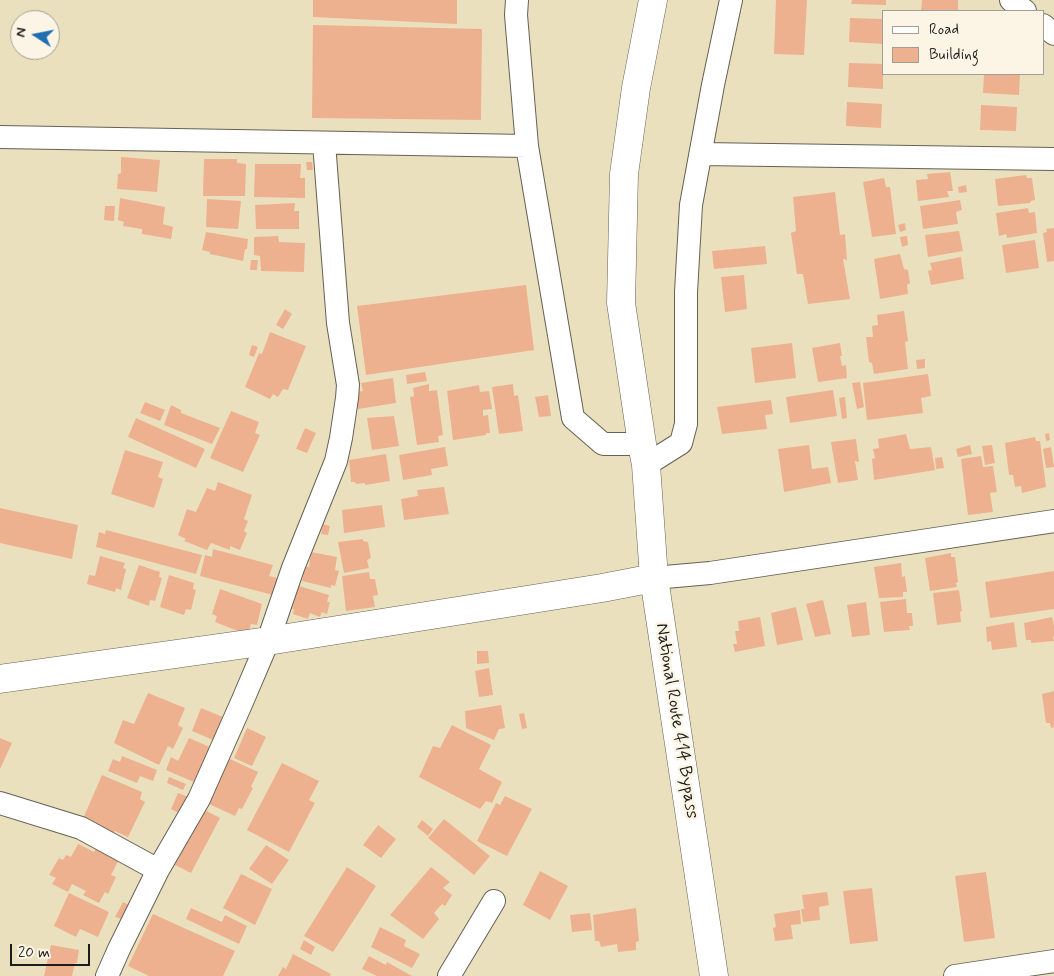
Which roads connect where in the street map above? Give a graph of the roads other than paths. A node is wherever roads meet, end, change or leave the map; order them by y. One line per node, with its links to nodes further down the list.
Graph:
1 (517, 0): 10 (street)
2 (653, 0): 13 (main road, National Route 414 Bypass)
3 (731, 0): 11 (street)
4 (1011, 0): 5 (street)
5 (1024, 10)
6 (1044, 26): 7 (street)
7 (1054, 34)
8 (0, 137): 9 (street)
9 (324, 143): 10 (street); 16 (street)
10 (527, 146): 13 (street)
11 (701, 154): 12 (street); 13 (street)
12 (1054, 159)
13 (644, 454): 15 (main road, National Route 414 Bypass)
14 (1054, 521): 15 (street)
15 (654, 578): 16 (main road); 24 (main road, National Route 414 Bypass)
16 (268, 641): 17 (main road); 19 (street)
17 (0, 679)
18 (0, 803): 19 (street)
19 (158, 870): 22 (street)
20 (494, 901): 23 (street)
21 (1054, 961): 25 (street)
22 (107, 976)
23 (449, 976)
24 (714, 976)
25 (955, 976)

